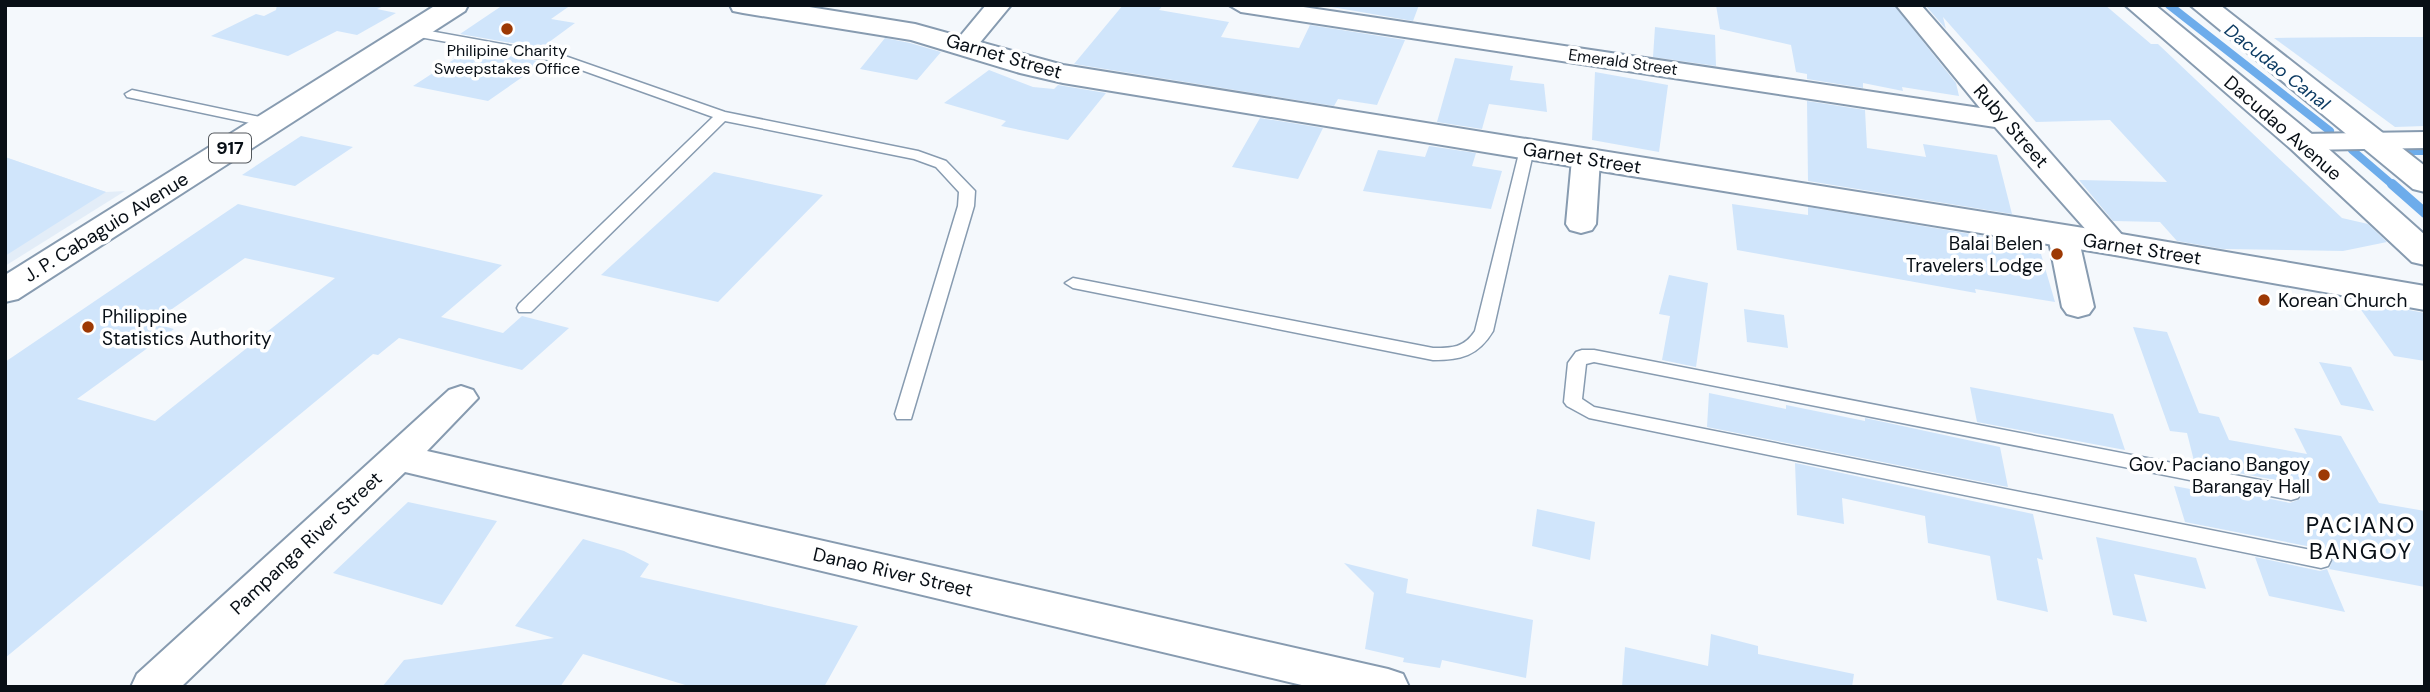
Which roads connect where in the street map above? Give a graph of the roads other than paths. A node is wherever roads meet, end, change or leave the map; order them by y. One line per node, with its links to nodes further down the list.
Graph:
1 (455, 5): 8 (street, J. P. Cabaguio Avenue / 917)
2 (743, 5): 9 (street, Garnet Street)
3 (999, 5): 9 (street)
4 (1241, 5): 12 (street, Emerald Street)
5 (1908, 5): 12 (street, Ruby Street)
6 (2138, 5): 16 (street, Dacudao Avenue)
7 (2203, 5): 15 (street)
8 (413, 32): 11 (lane); 13 (street, J. P. Cabaguio Avenue / 917)
9 (964, 46): 17 (street, Garnet Street)
10 (132, 94): 13 (lane)
11 (722, 116): 28 (lane); 30 (lane)
12 (2004, 120): 22 (street, Ruby Street)
13 (270, 123): 24 (street, J. P. Cabaguio Avenue / 917)
14 (2425, 140): 15 (street)
15 (2377, 141): 16 (street); 19 (street)
16 (2302, 142): 23 (street, Dacudao Avenue)
17 (1527, 149): 18 (street, Garnet Street); 25 (lane)
18 (1586, 159): 20 (street); 21 (street, Garnet Street)
19 (2425, 182)
20 (1581, 224)
21 (2063, 236): 22 (street, Garnet Street); 27 (street)
22 (2115, 244): 26 (street, Garnet Street)
23 (2425, 254)
24 (11, 282)
25 (1073, 283)
26 (2425, 298)
27 (2078, 307)
28 (525, 308)
29 (461, 398): 31 (street, Pampanga River Street)
30 (904, 414)
31 (398, 457): 34 (street, Pampanga River Street); 35 (street, Danao River Street)
32 (2291, 493): 33 (lane)
33 (2321, 560)
34 (152, 687)
35 (1388, 687)

